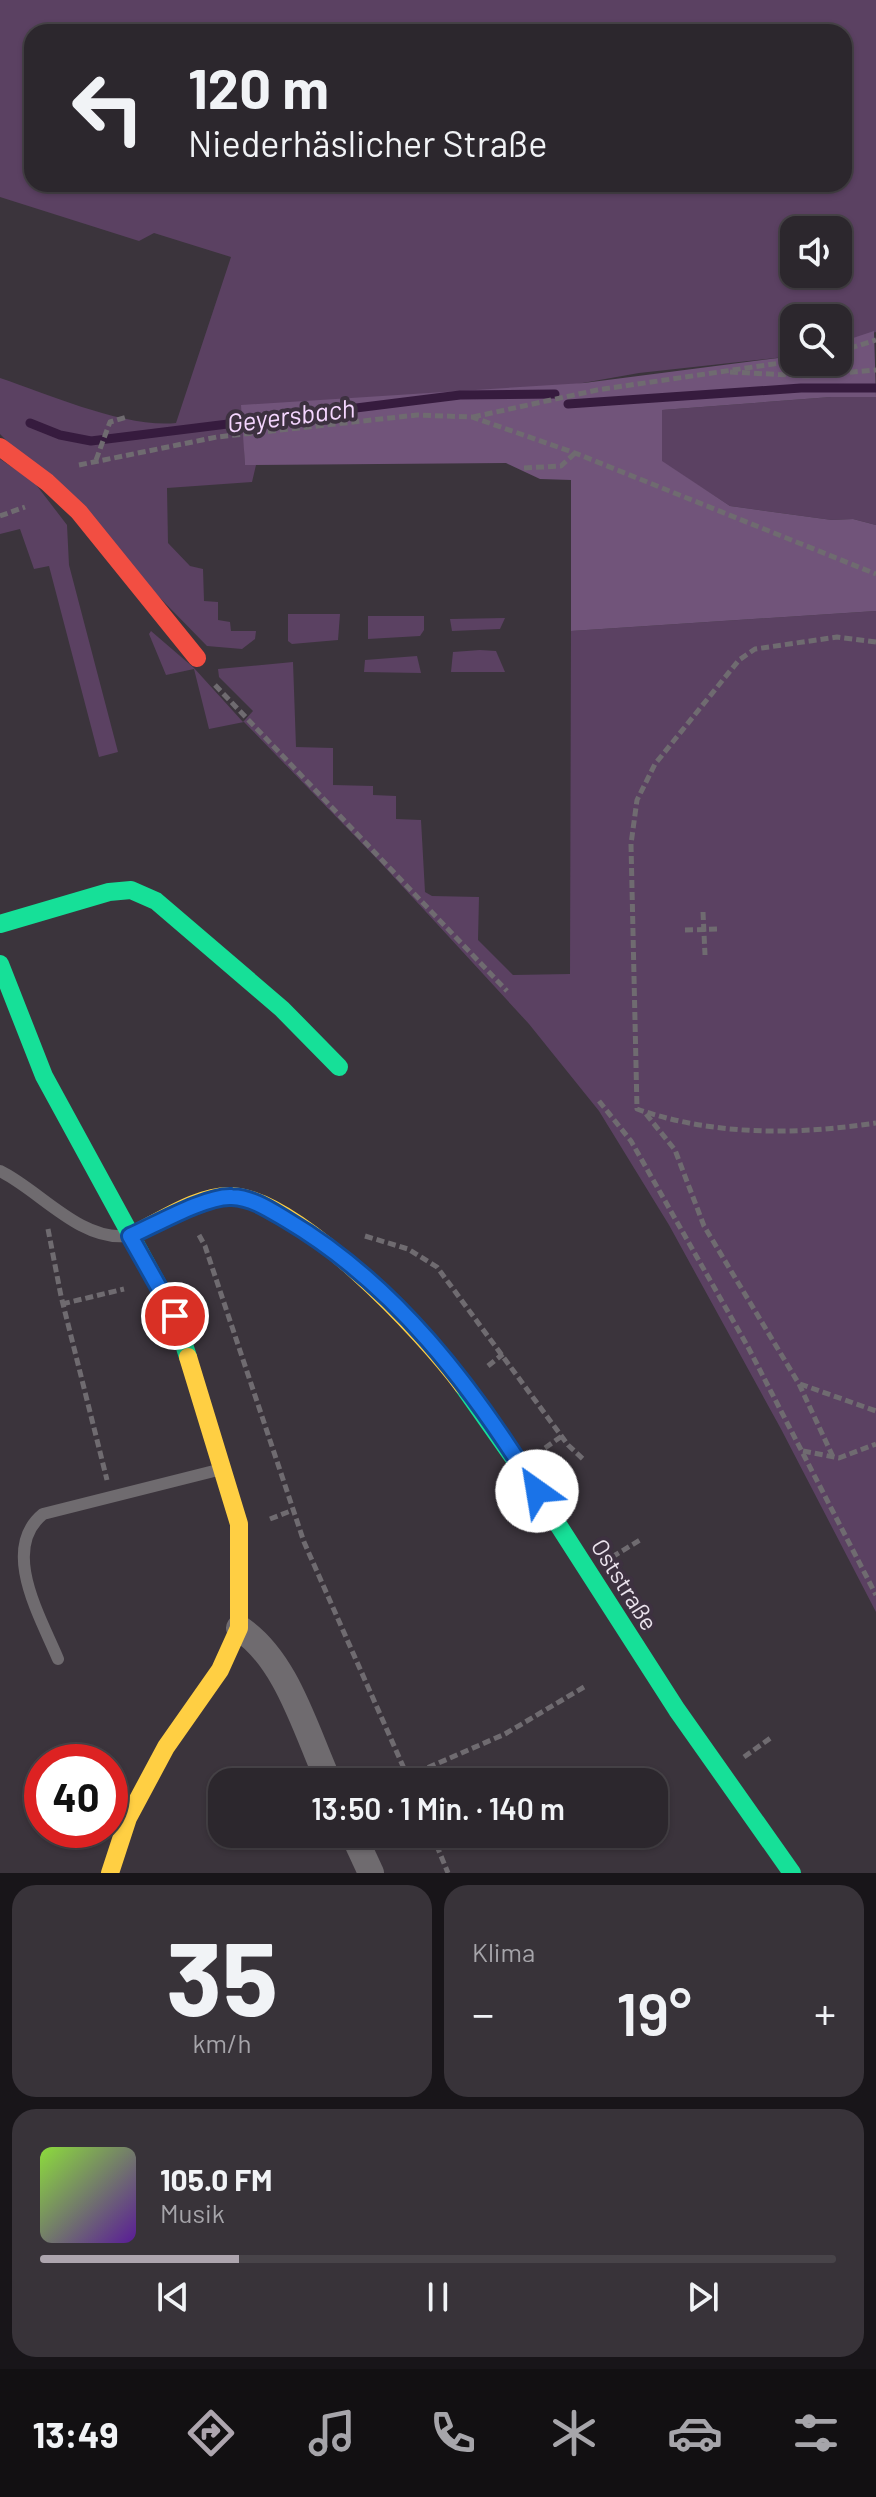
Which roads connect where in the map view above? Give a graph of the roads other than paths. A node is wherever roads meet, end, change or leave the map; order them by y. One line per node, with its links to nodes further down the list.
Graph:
1 (0, 447): 2 (street)
2 (197, 658)
3 (0, 924): 5 (street)
4 (0, 964): 7 (street)
5 (339, 1067)
6 (0, 1171): 7 (lane)
7 (130, 1236): 8 (street); 15 (street, Oststraße)
8 (222, 1469): 9 (street); 10 (lane)
9 (239, 1628): 11 (street); 13 (street)
10 (58, 1659)
11 (323, 1768)
12 (359, 1848): 14 (street)
13 (110, 1873)
14 (371, 1873)
15 (792, 1873)

